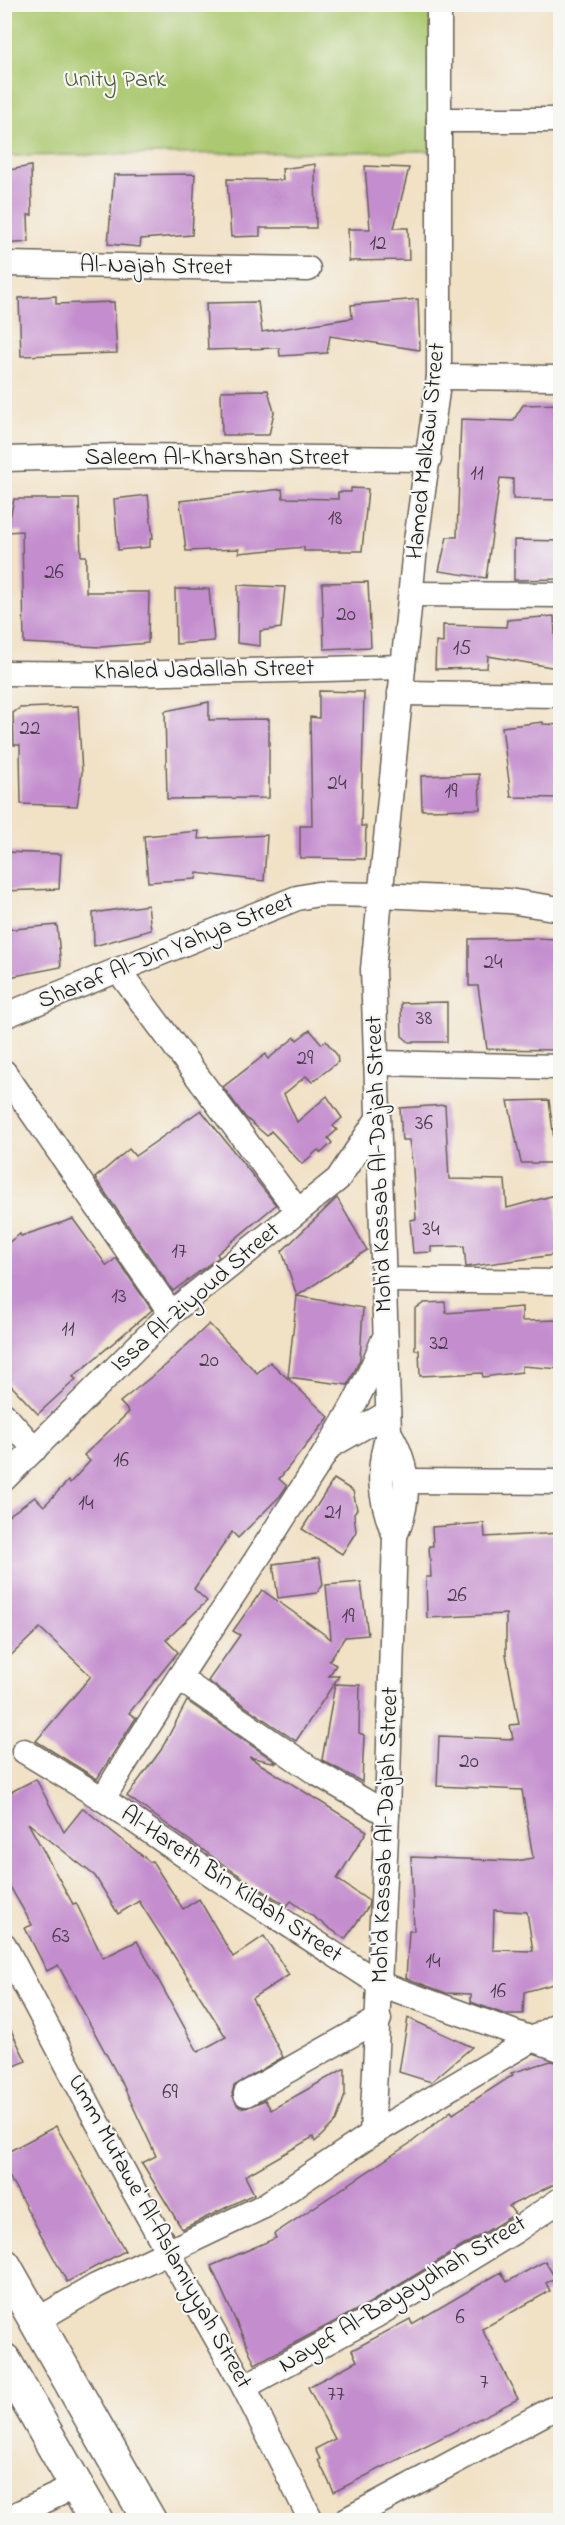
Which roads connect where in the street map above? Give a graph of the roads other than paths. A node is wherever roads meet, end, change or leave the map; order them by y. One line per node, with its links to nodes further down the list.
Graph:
1 (439, 4): 2 (street, Hamed Malkawi Street)
2 (439, 120): 3 (street); 6 (street, Hamed Malkawi Street)
3 (561, 120)
4 (4, 264): 5 (street, Al-Najah Street)
5 (308, 269)
6 (439, 377): 7 (street); 9 (street, Hamed Malkawi Street)
7 (561, 378)
8 (4, 459): 9 (street, Saleem Al-Kharshan Street)
9 (429, 459): 10 (street, Hamed Malkawi Street)
10 (412, 594): 11 (street); 12 (street, Hamed Malkawi Street)
11 (561, 595)
12 (403, 667): 13 (street, Khaled Jadallah Street); 14 (street, Hamed Malkawi Street)
13 (4, 673)
14 (400, 693): 15 (street); 16 (street, Hamed Malkawi Street)
15 (561, 695)
16 (380, 895): 18 (street, Sharaf Al-Din Yahya Street); 20 (street, Sharaf Al-Din Yahya Street); 22 (street, Moh'd Kassab Al-Da'jah Street)
17 (561, 897): 18 (street, Sharaf Al-Din Yahya Street)
18 (509, 901): 19 (street, Sharaf Al-Din Yahya Street)
19 (561, 909)
20 (118, 970): 21 (street, Sharaf Al-Din Yahya Street); 28 (street)
21 (4, 1016)
22 (376, 1063): 23 (street); 25 (street, Moh'd Kassab Al-Da'jah Street)
23 (561, 1067)
24 (4, 1072): 31 (street)
25 (377, 1120): 26 (street, Issa Al-Ziyoud Street); 27 (street, Moh'd Kassab Al-Da'jah Street)
26 (338, 1179): 27 (street); 28 (street, Issa Al-Ziyoud Street)
27 (380, 1200): 29 (street, Moh'd Kassab Al-Da'jah Street)
28 (297, 1210): 31 (street, Issa Al-Ziyoud Street)
29 (386, 1280): 30 (street); 32 (street, Moh'd Kassab Al-Da'jah Street)
30 (561, 1282)
31 (171, 1313): 36 (street, Issa Al-Ziyoud Street)
32 (386, 1333): 33 (street, Moh'd Kassab Al-Da'jah Street); 35 (street, Al-Hareth Bin Kildah Street)
33 (388, 1412): 35 (street, Al-Hareth Bin Kildah Street); 37 (street, Moh'd Kassab Al-Da'jah Street); 39 (street, Moh'd Kassab Al-Da'jah Street)
34 (4, 1415): 36 (street)
35 (330, 1446): 37 (street); 42 (street, Al-Hareth Bin Kildah Street)
36 (34, 1449): 38 (street, Issa Al-Ziyoud Street)
37 (382, 1457): 41 (street, Moh'd Kassab Al-Da'jah Street)
38 (4, 1479)
39 (407, 1481): 40 (street); 41 (street, Moh'd Kassab Al-Da'jah Street)
40 (561, 1482)
41 (395, 1536): 45 (street, Moh'd Kassab Al-Da'jah Street)
42 (180, 1679): 44 (street, Al-Hareth Bin Kildah Street); 45 (street)
43 (24, 1751): 44 (street, Al-Hareth Bin Kildah Street)
44 (103, 1799): 47 (street, Al-Hareth Bin Kildah Street)
45 (387, 1814): 47 (street, Moh'd Kassab Al-Da'jah Street)
46 (4, 1946): 55 (street, Umm Mutawe' Al-Aslamiyyah Street)
47 (380, 1984): 48 (street, Moh'd Kassab Al-Da'jah Street); 50 (street, Al-Hareth Bin Kildah Street)
48 (379, 2019): 52 (street); 53 (street, Moh'd Kassab Al-Da'jah Street)
49 (561, 2023): 50 (street)
50 (530, 2040): 51 (street, Al-Hareth Bin Kildah Street); 53 (street)
51 (561, 2049)
52 (246, 2094)
53 (372, 2134): 55 (street)
54 (561, 2199): 59 (street, Nayef Al-Bayaydhah Street)
55 (170, 2252): 57 (street); 59 (street, Umm Mutawe' Al-Aslamiyyah Street)
56 (4, 2265): 57 (highway)
57 (45, 2315): 64 (highway)
58 (4, 2360): 61 (highway)
59 (244, 2387): 65 (street, Umm Mutawe' Al-Aslamiyyah Street)
60 (561, 2405): 66 (street)
61 (76, 2486): 62 (street); 63 (highway)
62 (4, 2520)
63 (96, 2520)
64 (149, 2520)
65 (311, 2520)
66 (346, 2520)

